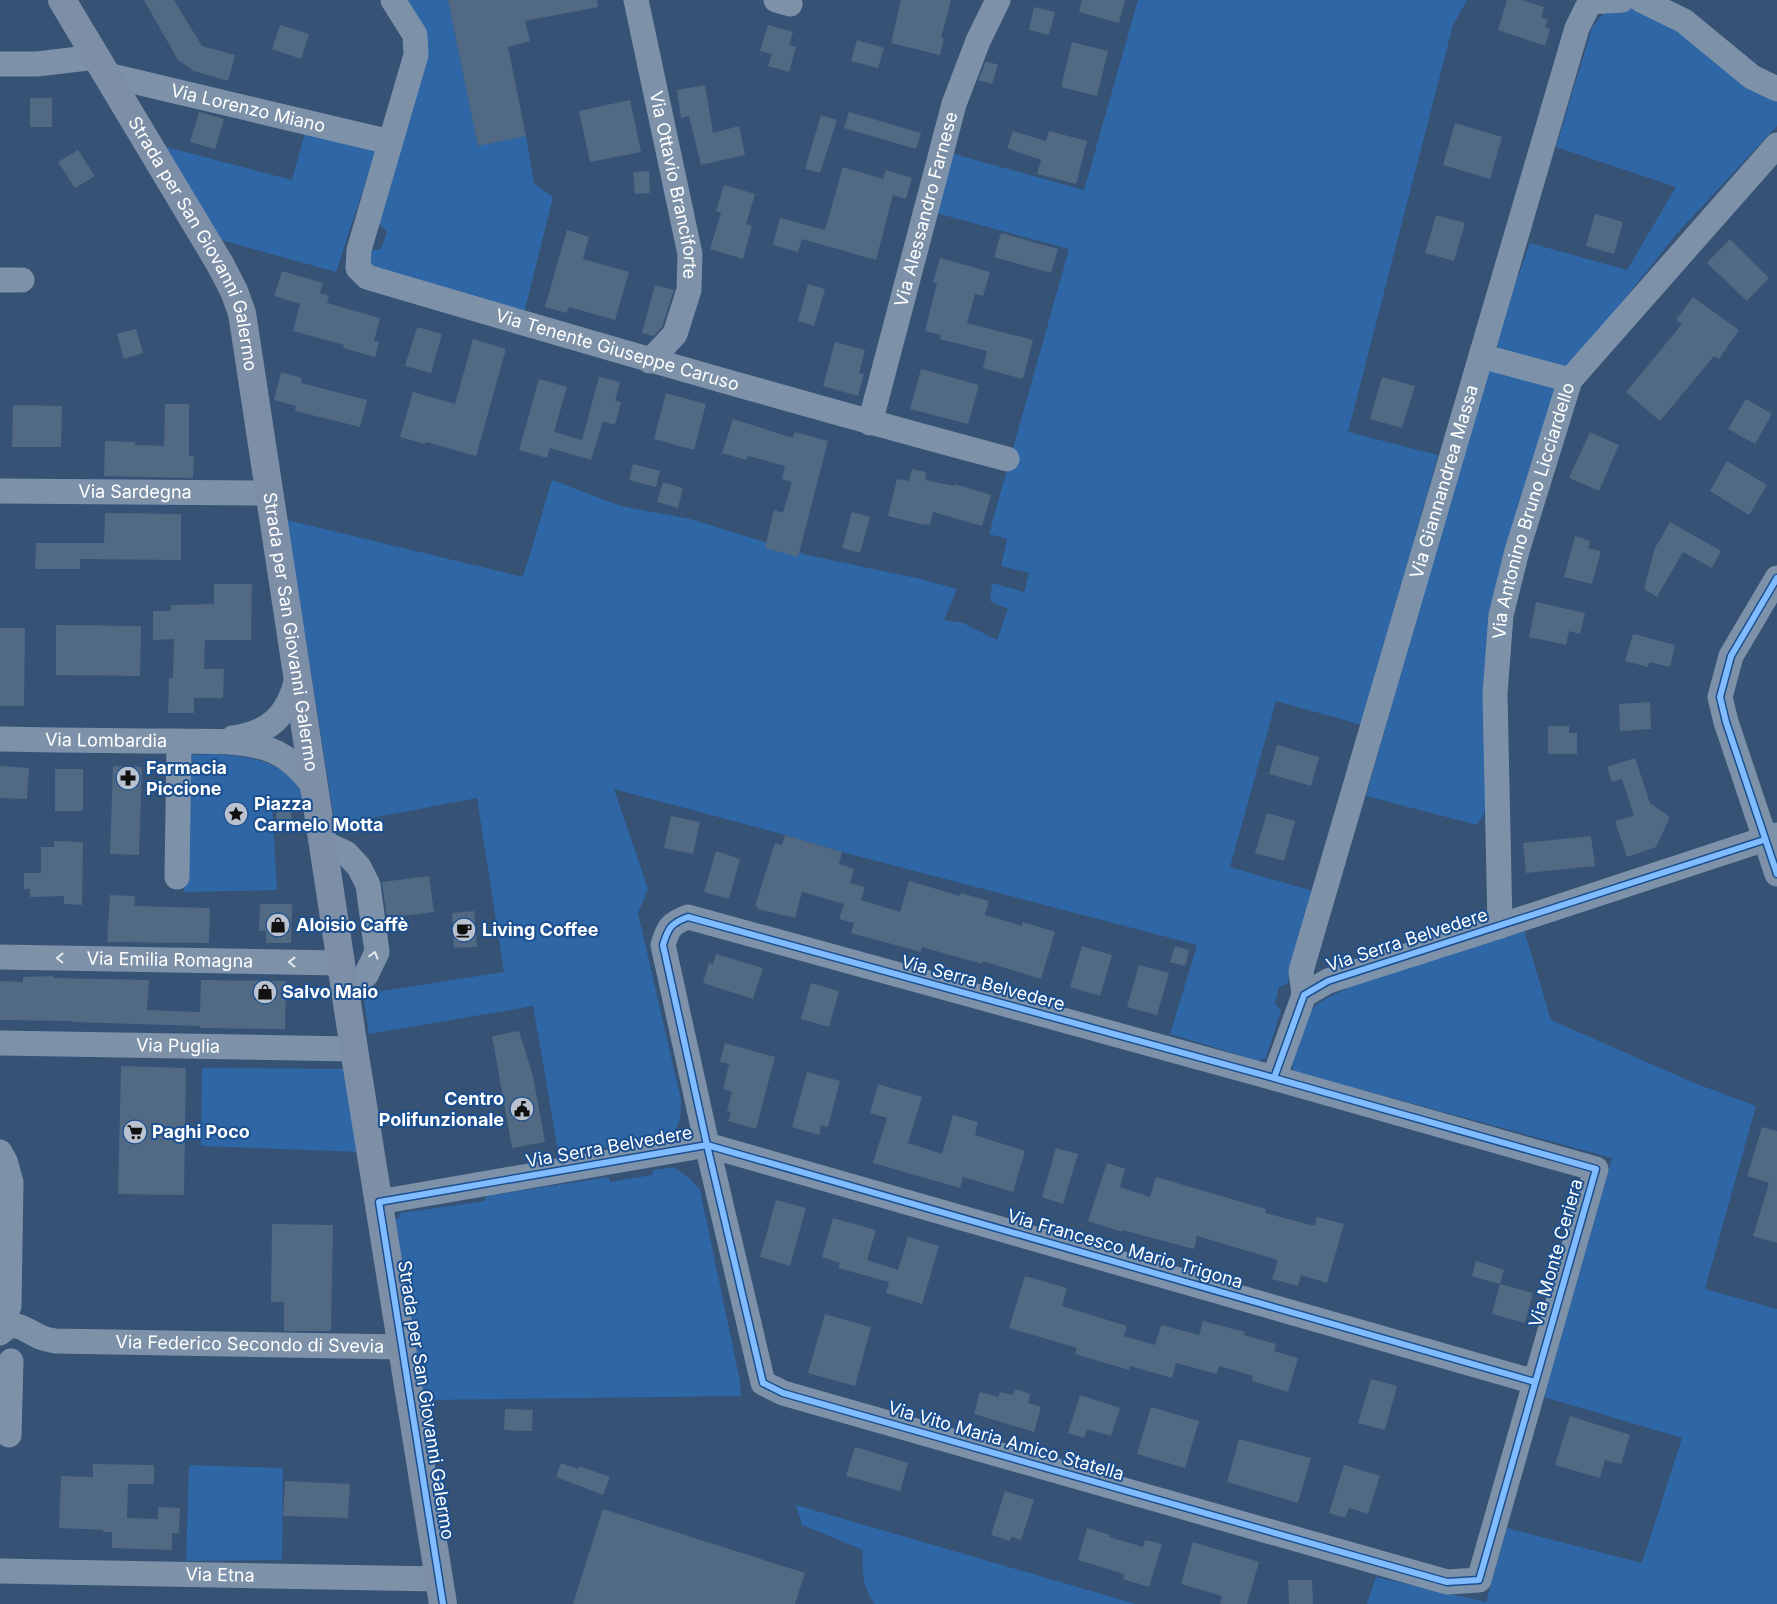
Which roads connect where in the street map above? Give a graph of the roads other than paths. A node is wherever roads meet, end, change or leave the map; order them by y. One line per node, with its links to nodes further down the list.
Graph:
1 (62, 0): 8 (main road, Strada per San Giovanni Galermo)
2 (393, 0): 10 (street, Via Tenente Giuseppe Caruso)
3 (636, 0): 13 (street, Via Ottavio Branciforte)
4 (998, 0): 15 (street, Via Alessandro Farnese)
5 (1622, 0): 12 (street, Via Giannandrea Massa)
6 (1641, 0): 9 (street)
7 (0, 64): 8 (street)
8 (102, 66): 10 (street, Via Lorenzo Miano); 18 (main road, Strada per San Giovanni Galermo)
9 (1777, 89)
10 (390, 142): 13 (street, Via Tenente Giuseppe Caruso)
11 (1777, 145): 14 (street, Via Antonino Bruno Licciardello)
12 (1481, 356): 14 (street); 34 (street, Via Giannandrea Massa)
13 (650, 361): 15 (street, Via Tenente Giuseppe Caruso)
14 (1570, 380): 30 (street, Via Antonino Bruno Licciardello)
15 (870, 423): 16 (street, Via Tenente Giuseppe Caruso)
16 (1007, 459)
17 (0, 491): 18 (street, Via Sardegna)
18 (269, 493): 20 (main road, Strada per San Giovanni Galermo)
19 (1777, 578): 26 (street)
20 (297, 679): 21 (main road, Strada per San Giovanni Galermo); 23 (street)
21 (306, 738): 23 (street); 25 (main road, Strada per San Giovanni Galermo)
22 (0, 739): 24 (street, Via Lombardia)
23 (264, 741): 24 (street, Via Lombardia); 25 (street)
24 (179, 742): 29 (street)
25 (314, 787): 27 (main road, Strada per San Giovanni Galermo)
26 (1771, 837): 28 (street); 30 (street, Via Serra Belvedere)
27 (322, 842): 32 (main road, Strada per San Giovanni Galermo); 33 (street, one-way to 27)
28 (1777, 874)
29 (177, 877)
30 (1500, 926): 34 (street, Via Serra Belvedere)
31 (0, 957): 32 (street, Via Emilia Romagna, one-way to 31)
32 (341, 963): 33 (main road, Strada per San Giovanni Galermo)
33 (346, 993): 36 (main road, Strada per San Giovanni Galermo)
34 (1304, 995): 37 (street)
35 (0, 1043): 36 (street, Via Puglia)
36 (354, 1049): 40 (main road, Strada per San Giovanni Galermo)
37 (1274, 1078): 38 (street, Via Serra Belvedere); 45 (street, Via Monte Ceriera)
38 (707, 1145): 40 (street, Via Serra Belvedere); 45 (street, Via Francesco Mario Trigona); 48 (street, Via Vito Maria Amico Statella)
39 (0, 1152): 41 (street)
40 (379, 1202): 43 (main road, Strada per San Giovanni Galermo)
41 (8, 1330): 42 (street)
42 (56, 1341): 43 (street, Via Federico Secondo di Svevia); 44 (street)
43 (402, 1347): 49 (main road, Strada per San Giovanni Galermo)
44 (6, 1356): 46 (street)
45 (1535, 1382): 48 (street, Via Monte Ceriera)
46 (9, 1435)
47 (0, 1571): 49 (street, Via Etna)
48 (1479, 1580)
49 (441, 1591)

